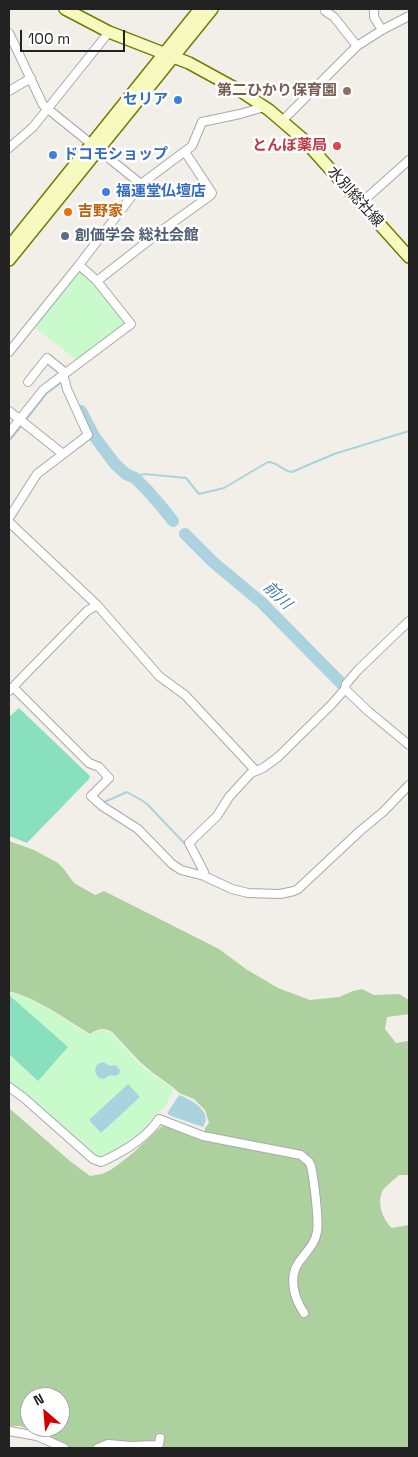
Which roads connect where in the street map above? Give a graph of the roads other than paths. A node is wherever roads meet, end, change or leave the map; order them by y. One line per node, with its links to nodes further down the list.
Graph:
1 (65, 9): 8 (street, 水別総社線)
2 (199, 9): 11 (street)
3 (212, 9): 11 (street)
4 (374, 9): 7 (street)
5 (325, 11): 10 (street)
6 (409, 16): 7 (street)
7 (382, 30): 10 (street)
8 (110, 32): 11 (street, 水別総社線); 15 (street)
9 (9, 33): 12 (street)
10 (357, 46): 16 (street)
11 (168, 55): 14 (street, 水別総社線); 17 (street)
12 (31, 78): 13 (street); 15 (street)
13 (9, 91)
14 (264, 107): 16 (street, 水別総社線); 19 (street)
15 (47, 109): 17 (street); 18 (street)
16 (282, 121): 22 (street, 水別総社線)
17 (95, 146): 21 (street); 23 (street); 25 (street)
18 (9, 148)
19 (185, 152): 21 (street); 27 (street)
20 (409, 160): 22 (street)
21 (141, 184): 26 (street)
22 (360, 203): 24 (street, 水別総社線)
23 (9, 246)
24 (409, 257)
25 (9, 260)
26 (79, 264): 27 (street); 28 (street)
27 (97, 281): 29 (street)
28 (9, 352)
29 (64, 379): 30 (street); 32 (street); 34 (street)
30 (28, 382)
31 (9, 411): 32 (street)
32 (22, 422): 33 (street); 34 (street)
33 (9, 434)
34 (63, 454): 35 (street)
35 (9, 521): 36 (street)
36 (97, 605): 38 (street); 41 (street)
37 (409, 621): 39 (street)
38 (11, 689): 42 (street)
39 (345, 689): 40 (street); 41 (street)
40 (409, 745)
41 (256, 771): 43 (street)
42 (409, 785)
43 (204, 872)
44 (9, 1087): 45 (street)
45 (304, 1313)
46 (9, 1431): 48 (street)
47 (160, 1438): 49 (street)
48 (64, 1448)
49 (98, 1448)

